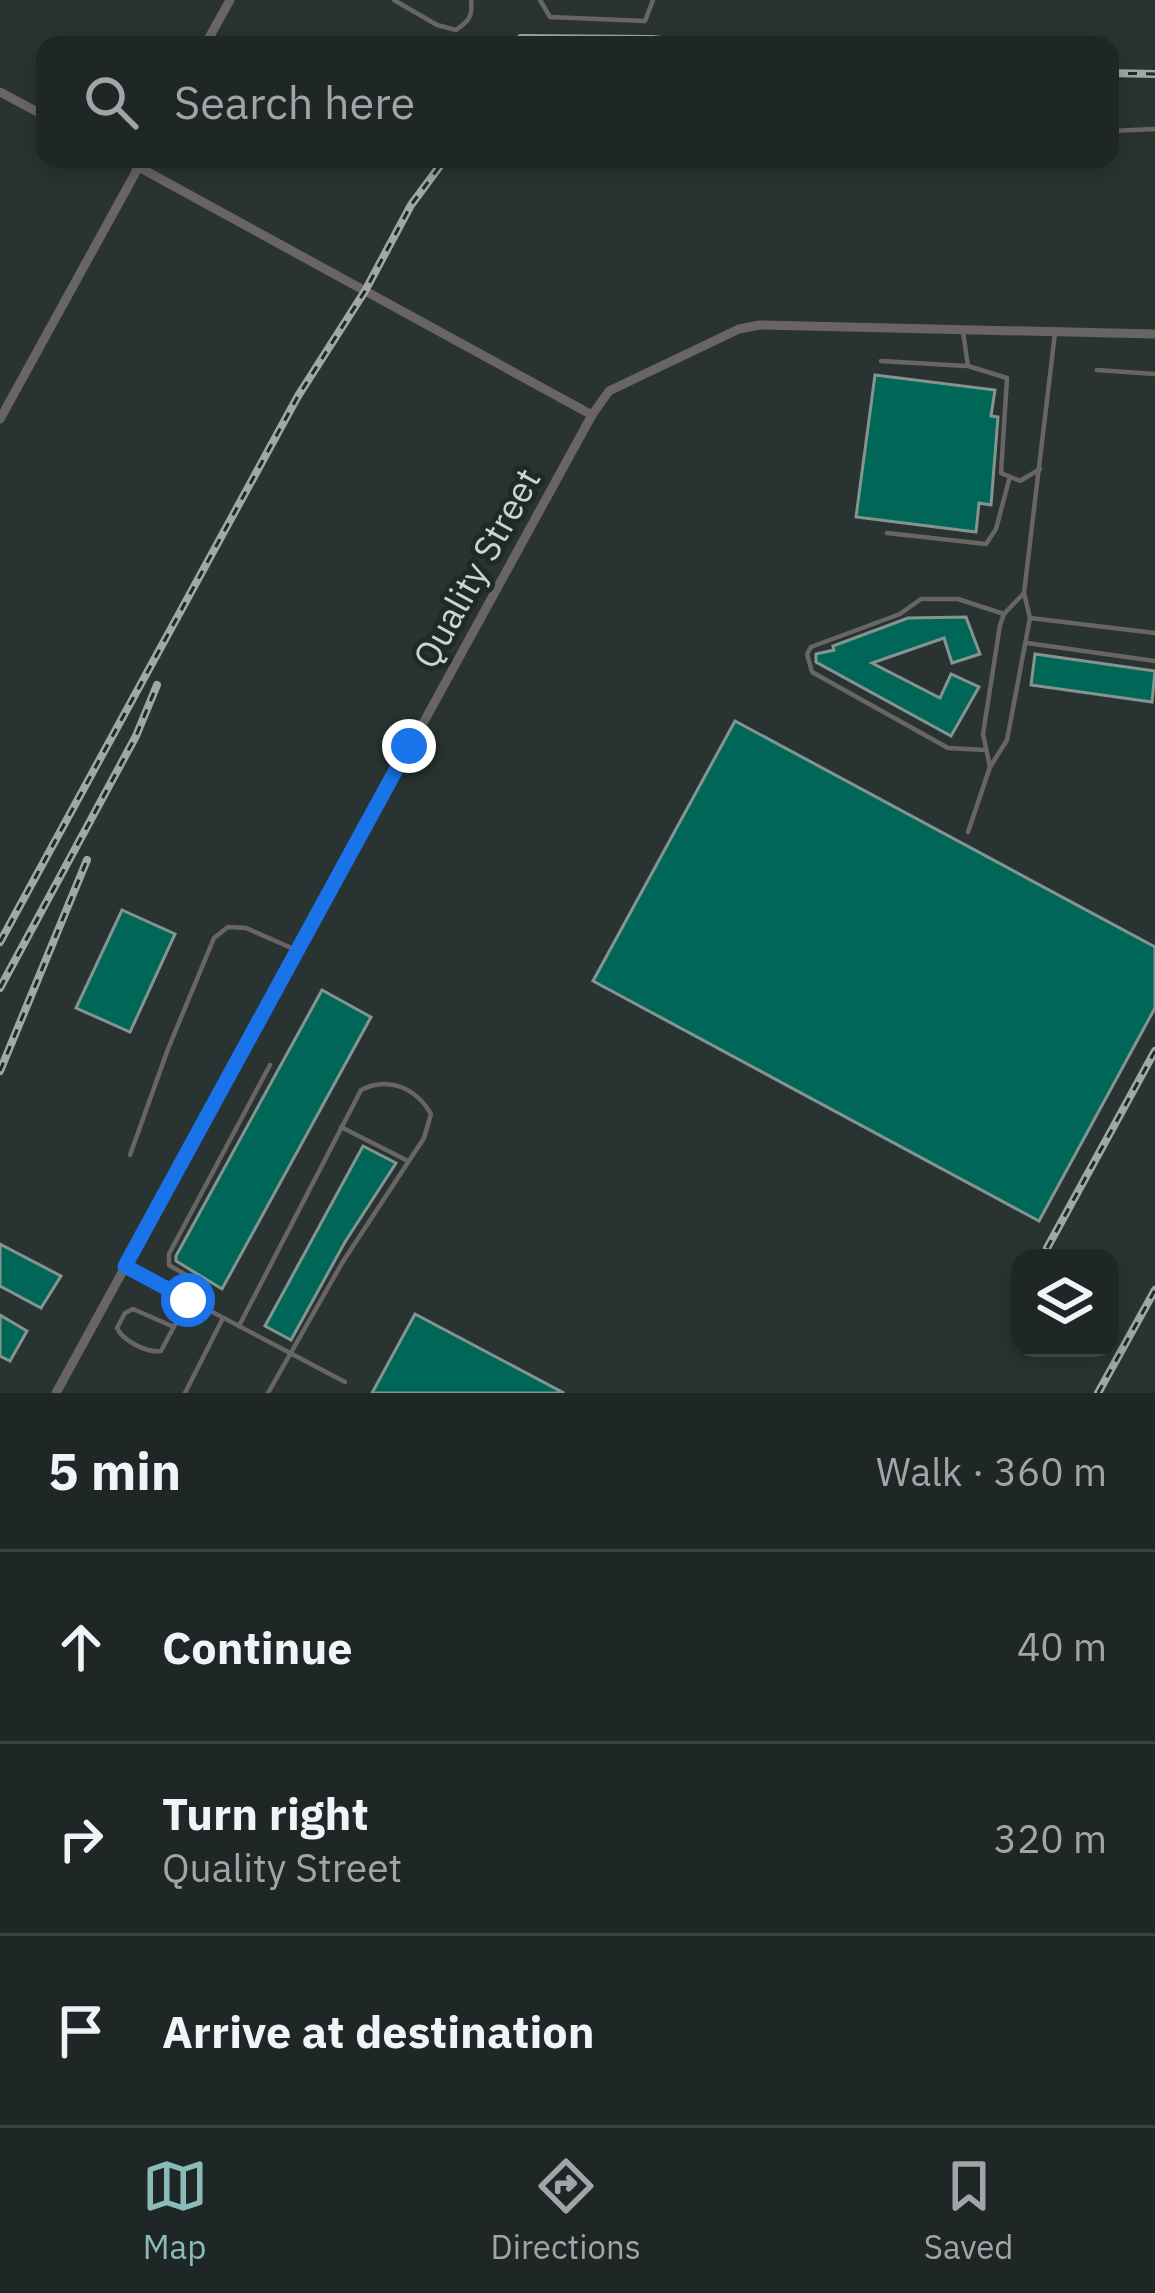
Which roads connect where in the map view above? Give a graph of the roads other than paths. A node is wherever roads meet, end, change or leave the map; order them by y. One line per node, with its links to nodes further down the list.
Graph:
1 (230, 0): 6 (street)
2 (394, 0): 3 (lane)
3 (471, 0)
4 (540, 0): 5 (lane)
5 (653, 0)
6 (210, 36)
7 (0, 92): 8 (street)
8 (36, 111)
9 (1155, 129): 10 (lane)
10 (1119, 130)
11 (138, 168): 21 (street)
12 (150, 168): 20 (street)
13 (963, 329): 14 (street, Quality Street); 17 (lane); 20 (street, Quality Street)
14 (1055, 333): 15 (street, Quality Street); 22 (lane)
15 (1155, 334)
16 (881, 362): 17 (lane)
17 (968, 366): 23 (lane)
18 (1097, 370): 19 (lane)
19 (1155, 374)
20 (592, 415): 34 (street, Quality Street)
21 (0, 419)
22 (1040, 469): 23 (lane); 25 (lane)
23 (1009, 479): 24 (lane)
24 (887, 533)
25 (1024, 593): 26 (lane); 27 (lane)
26 (1004, 614): 31 (lane); 31 (lane)
27 (1030, 618): 28 (lane); 29 (lane)
28 (1155, 633)
29 (1027, 643): 30 (lane); 32 (lane)
30 (1155, 661)
31 (985, 750): 32 (lane)
32 (990, 767): 33 (lane)
33 (968, 832)
34 (296, 950): 37 (lane); 39 (street, Quality Street)
35 (270, 1065): 41 (lane)
36 (341, 1127): 38 (lane); 38 (lane); 43 (lane)
37 (130, 1155)
38 (408, 1162): 45 (lane)
39 (125, 1266): 40 (lane); 47 (street, Quality Street)
40 (188, 1300): 41 (lane); 44 (lane)
41 (200, 1305): 42 (lane)
42 (223, 1318): 43 (lane); 48 (lane)
43 (239, 1326): 45 (lane)
44 (174, 1327): 44 (lane)
45 (291, 1352): 46 (lane); 49 (lane)
46 (345, 1382)
47 (56, 1393)
48 (185, 1393)
49 (268, 1393)

